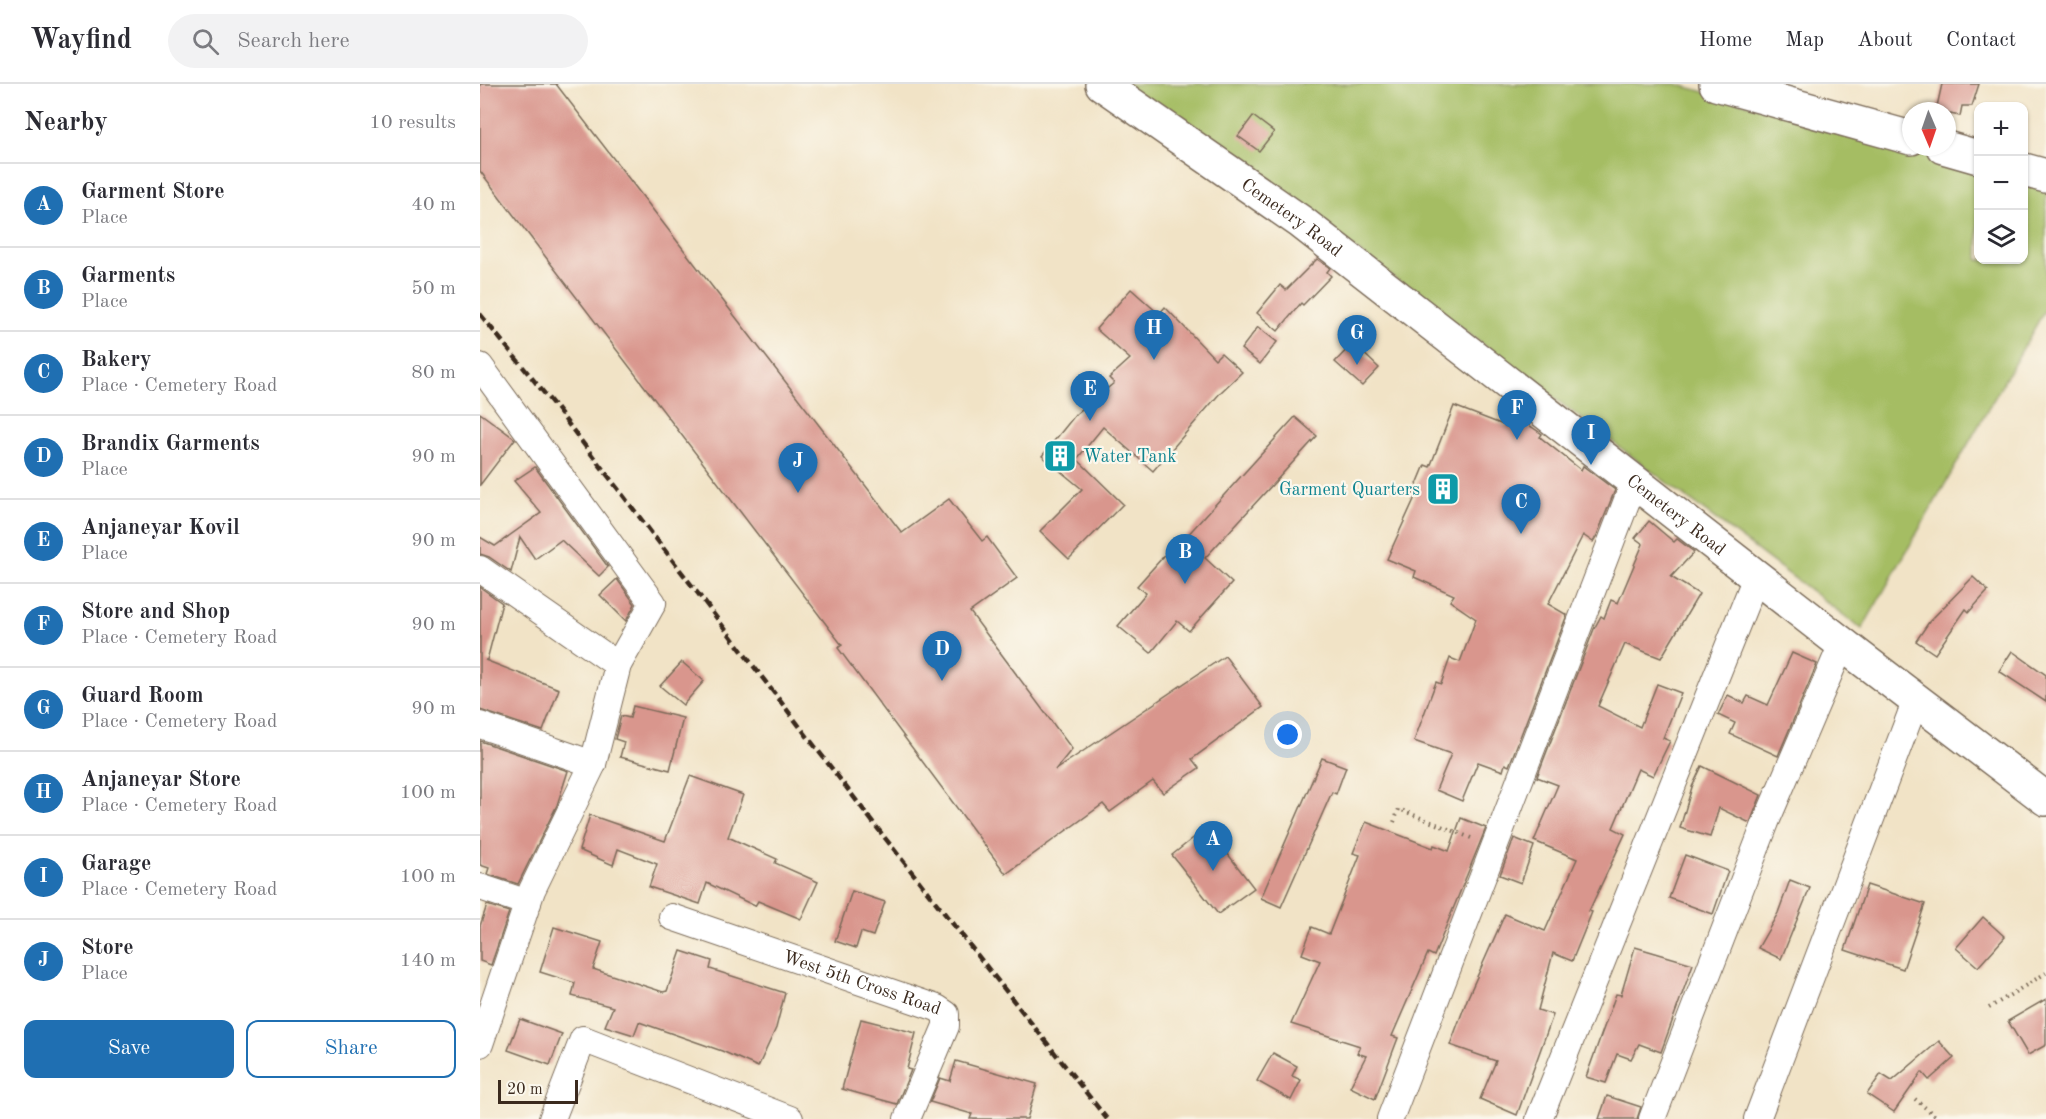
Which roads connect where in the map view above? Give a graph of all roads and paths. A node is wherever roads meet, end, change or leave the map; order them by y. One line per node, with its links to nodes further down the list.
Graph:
1 (1102, 84): 9 (main road, Cemetery Road)
2 (1716, 84): 3 (main road)
3 (1902, 136)
4 (1956, 151): 5 (main road)
5 (1974, 156)
6 (2028, 171): 7 (main road)
7 (2046, 176)
8 (480, 366): 13 (street)
9 (1634, 482): 11 (main road, Cemetery Road); 19 (street)
10 (480, 569): 13 (street)
11 (1756, 577): 12 (main road, Cemetery Road); 31 (street)
12 (1842, 644): 14 (main road, Cemetery Road); 32 (street)
13 (618, 665): 16 (street)
14 (1916, 700): 17 (main road, Cemetery Road); 33 (street)
15 (480, 725): 16 (street)
16 (593, 764): 21 (street)
17 (2046, 799)
18 (1394, 822): 19 (path)
19 (1494, 848): 30 (street)
20 (480, 887): 21 (street)
21 (528, 903): 25 (street)
22 (672, 917): 29 (street, West 5th Cross Road)
23 (2046, 973): 24 (path)
24 (1989, 1008)
25 (480, 1044)
26 (1915, 1099): 34 (path)
27 (552, 1119): 28 (street)
28 (790, 1119)
29 (907, 1119)
30 (1390, 1119)
31 (1539, 1119)
32 (1652, 1119)
33 (1757, 1119)
34 (1939, 1119)

